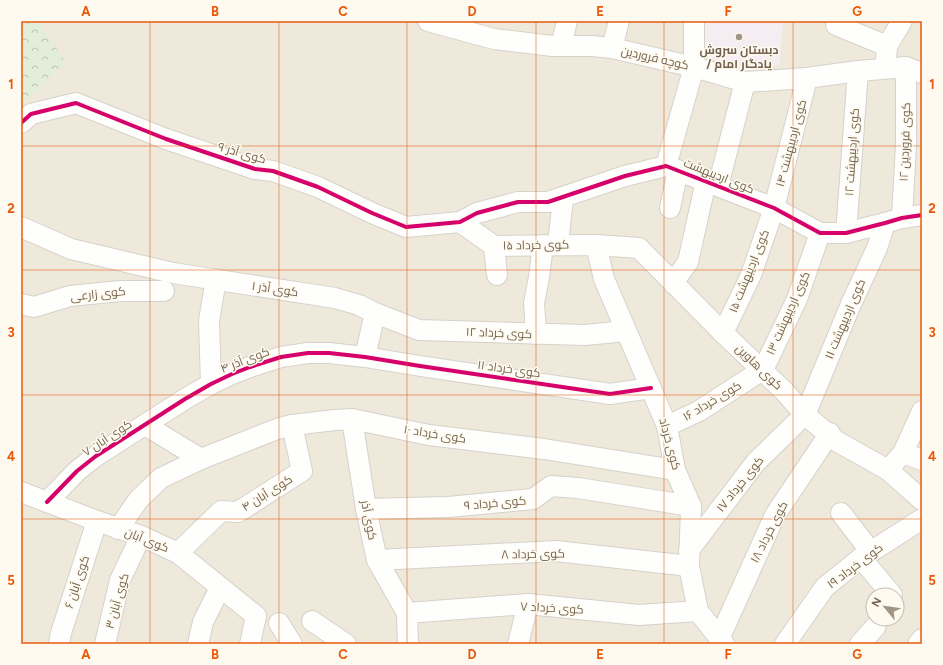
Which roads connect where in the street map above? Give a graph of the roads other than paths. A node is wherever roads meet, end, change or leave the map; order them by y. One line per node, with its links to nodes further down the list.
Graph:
1 (428, 21): 7 (street, کوچه فروردین)
2 (566, 21): 7 (street)
3 (618, 21): 9 (street)
4 (694, 21): 10 (street)
5 (838, 21): 8 (street)
6 (902, 21): 8 (street)
7 (561, 46): 9 (street, کوچه فروردین)
8 (887, 46): 11 (street)
9 (612, 48): 10 (street, کوچه فروردین)
10 (694, 67): 15 (street, کوچه فروردین); 17 (street)
11 (885, 68): 12 (street, کوچه فروردین); 13 (street, کوچه فروردین)
12 (914, 70): 23 (street, کوی فروردین ۱۲)
13 (858, 71): 14 (street, کوچه فروردین); 27 (street, کوی اردیبهشت ۱۲)
14 (807, 78): 15 (street, کوچه فروردین); 21 (street, کوی اردیبهشت ۱۴)
15 (745, 82): 18 (street)
16 (21, 123): 24 (street, کوی آذر ۹)
17 (672, 168): 18 (street, کوی اردیبهشت); 19 (street, کوی اردیبهشت); 20 (street)
18 (712, 183): 21 (street, کوی اردیبهشت); 33 (street)
19 (563, 198): 24 (street, کوی اردیبهشت); 28 (street)
20 (670, 208)
21 (774, 208): 26 (street, کوی اردیبهشت); 38 (street, کوی اردیبهشت ۱۵)
22 (922, 215): 23 (street, کوی اردیبهشت)
23 (894, 220): 27 (street, کوی اردیبهشت); 46 (street, کوی اردیبهشت ۱۱)
24 (460, 222): 30 (street, کوی خرداد ۱۵)
25 (21, 227): 32 (street, کوی آذر ۱)
26 (820, 233): 27 (street, کوی اردیبهشت); 41 (street, کوی اردیبهشت ۱۳)
27 (846, 233)
28 (551, 245): 29 (street, کوی خرداد ۱۵); 30 (street, کوی خرداد ۱۵); 39 (street)
29 (596, 245): 33 (street, کوی هاوین); 37 (street, کوی خرداد)
30 (494, 246): 31 (street)
31 (497, 274)
32 (216, 279): 36 (street, کوی آذر ۱); 42 (street)
33 (673, 282): 38 (street, کوی هاوین)
34 (164, 291): 35 (street, کوی زارعی)
35 (28, 306)
36 (375, 312): 39 (street, کوی خرداد ۱۲); 40 (street)
37 (626, 331): 39 (street, کوی خرداد ۱۲); 43 (street, کوی خرداد)
38 (723, 333): 41 (street, کوی هاوین)
39 (536, 334)
40 (364, 357): 42 (street, کوی آذر ۴); 43 (street, کوی خرداد ۱۱)
41 (759, 372): 46 (street, کوی هاوین); 49 (street, کوی خرداد ۱۶)
42 (211, 384): 47 (street, کوی آذر ۴)
43 (651, 388): 49 (street, کوی خرداد)
44 (922, 411): 51 (street)
45 (352, 419): 48 (street, کوی خرداد ۱۰); 54 (street, کوی خرداد ۱۰); 60 (street, کوی آذر)
46 (801, 419): 50 (street, کوی هاوین); 68 (street, کوی خرداد ۱۷)
47 (145, 425): 52 (street); 58 (street, کوی آبان ۷)
48 (292, 425): 52 (street, کوی خرداد ۱۰); 66 (street, کوی آبان ۴)
49 (667, 426): 54 (street, کوی خرداد)
50 (830, 433): 55 (street, کوی هاوین); 79 (street, کوی خرداد ۱۸)
51 (903, 453): 53 (street); 55 (street)
52 (201, 459): 64 (street, کوی خرداد ۱۰)
53 (922, 460)
54 (676, 470): 59 (street, کوی خرداد)
55 (888, 470): 57 (street, کوی هاوین)
56 (21, 492): 58 (street, کوی آبان)
57 (922, 500)
58 (47, 502): 63 (street, کوی آبان)
59 (691, 506): 60 (street, کوی خرداد ۹); 68 (street, کوی خرداد)
60 (366, 509): 69 (street, کوی آذر)
61 (840, 513): 67 (street)
62 (922, 519): 67 (street, کوی خرداد ۱۹)
63 (97, 521): 64 (street, کوی آبان); 80 (street, کوی آبان ۶)
64 (118, 528): 65 (street, کوی آبان)
65 (141, 536): 66 (street, کوی آبان); 81 (street, کوی آبان ۳)
66 (178, 553): 71 (street, کوی آبان)
67 (866, 555): 70 (street); 88 (street, کوی خرداد ۱۹)
68 (689, 558): 69 (street, کوی خرداد ۸); 73 (street, کوی خرداد)
69 (377, 560): 74 (street, کوی آذر)
70 (888, 587)
71 (220, 588): 82 (street); 83 (street, کوی آبان)
72 (528, 604): 73 (street, کوی خرداد ۷); 74 (street, کوی خرداد ۷); 87 (street)
73 (698, 611): 79 (street, کوی خرداد)
74 (407, 613): 86 (street)
75 (312, 620): 85 (street)
76 (279, 623): 84 (street)
77 (875, 627): 89 (street)
78 (922, 639): 90 (street)
79 (722, 641)
80 (59, 644)
81 (105, 644)
82 (198, 644)
83 (250, 644)
84 (292, 644)
85 (346, 644)
86 (408, 644)
87 (518, 644)
88 (785, 644)
89 (860, 644)
90 (918, 644)

